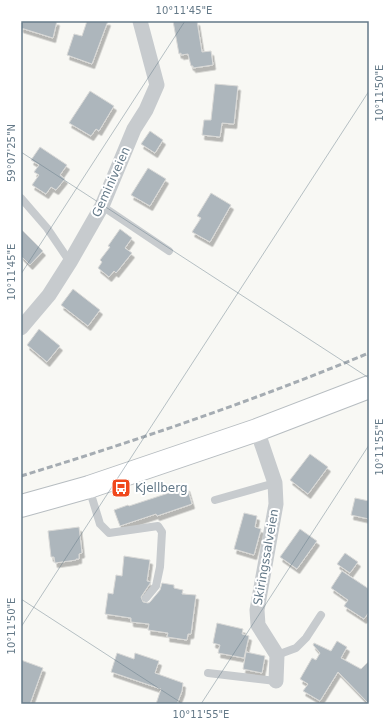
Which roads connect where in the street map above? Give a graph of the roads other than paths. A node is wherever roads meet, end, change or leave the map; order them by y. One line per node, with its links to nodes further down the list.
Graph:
1 (140, 21): 3 (street, Geminiveien)
2 (21, 198): 5 (lane)
3 (102, 206): 4 (lane); 5 (street, Geminiveien)
4 (169, 251)
5 (70, 262): 6 (street, Geminiveien)
6 (21, 328)
7 (369, 387): 8 (main road)
8 (257, 430): 9 (street, Skiringssalveien); 10 (main road)
9 (276, 483): 11 (lane); 15 (street, Skiringssalveien)
10 (89, 487): 12 (main road); 13 (lane)
11 (215, 500)
12 (21, 506)
13 (146, 598)
14 (321, 615): 15 (lane)
15 (277, 655): 17 (street)
16 (208, 673): 17 (lane)
17 (276, 681)

